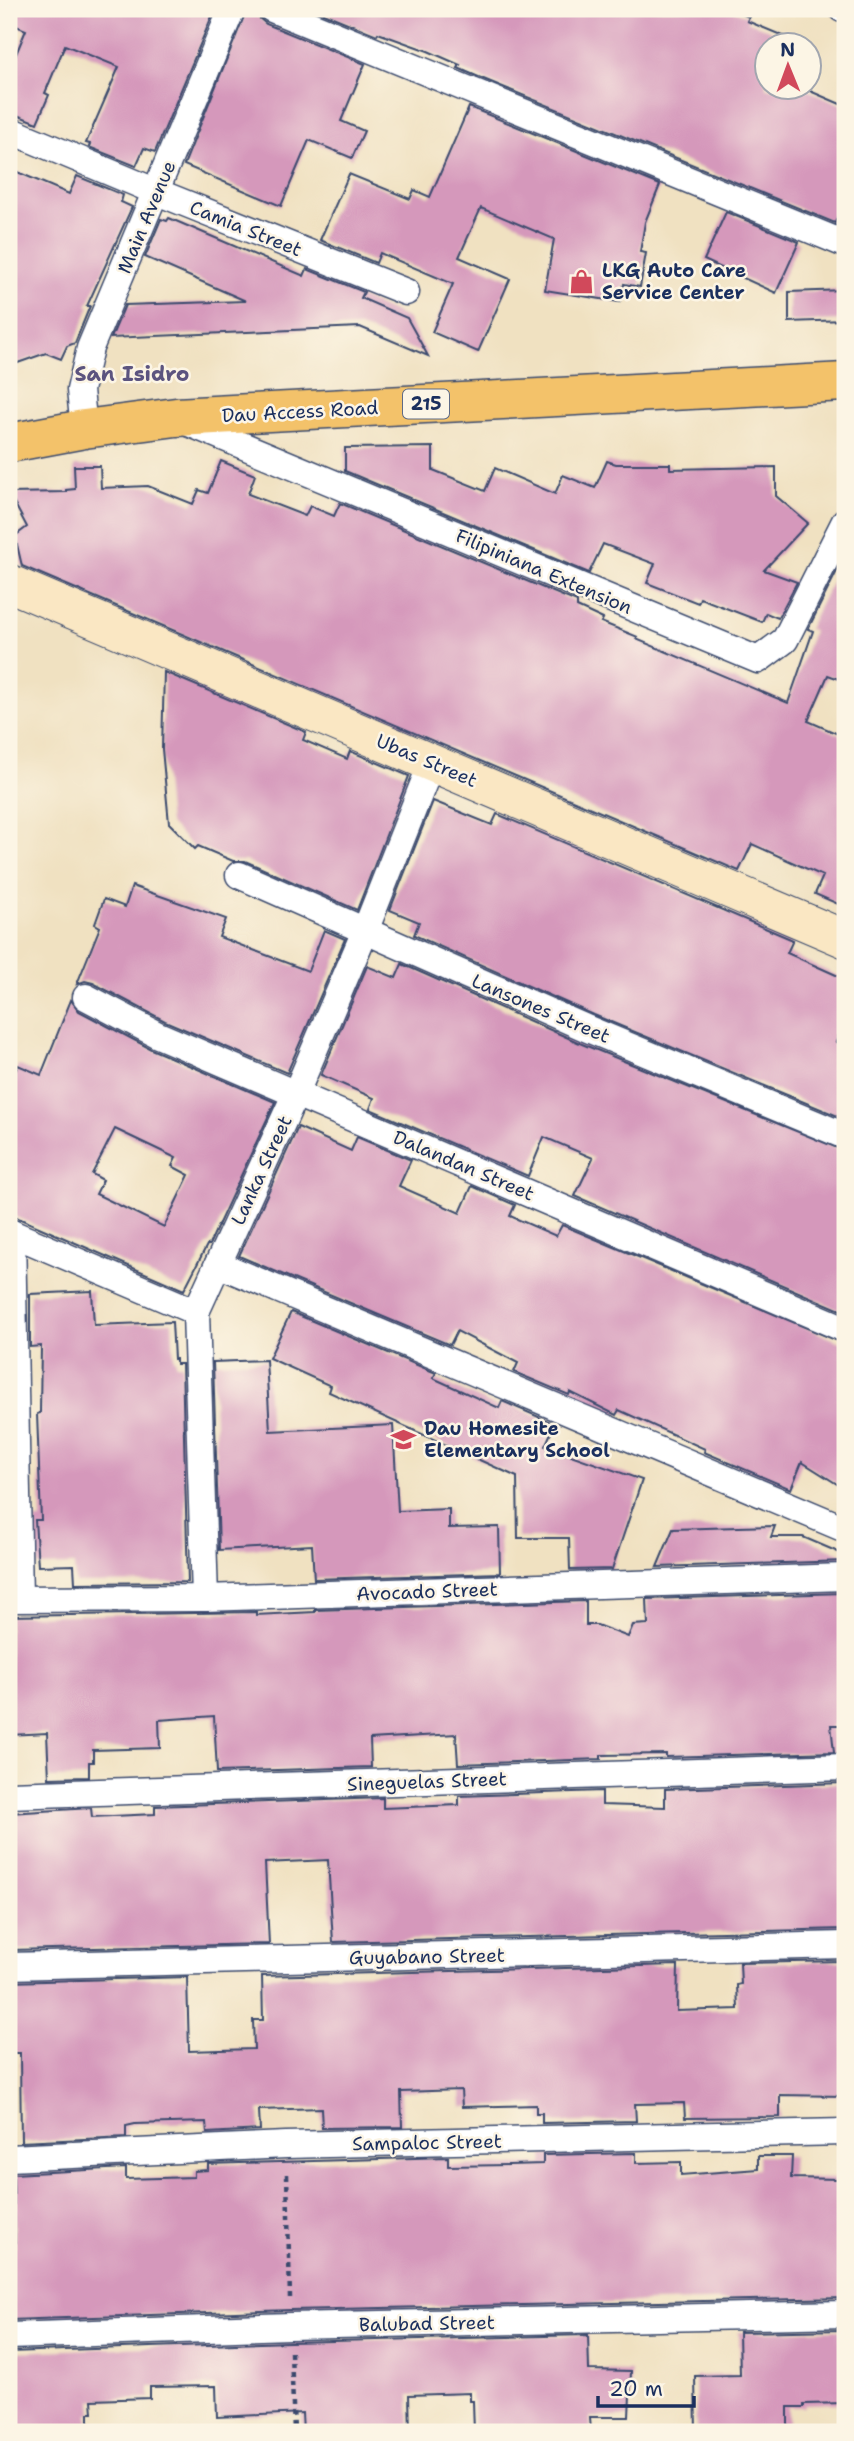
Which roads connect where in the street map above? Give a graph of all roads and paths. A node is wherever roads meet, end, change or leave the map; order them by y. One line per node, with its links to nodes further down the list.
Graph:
1 (232, 9): 4 (street, Main Avenue)
2 (272, 9): 5 (street)
3 (9, 130): 4 (street, Camia Street)
4 (157, 192): 6 (street, Camia Street); 9 (street, Main Avenue)
5 (845, 244)
6 (406, 292)
7 (845, 382): 8 (main road, Dau Access Road / 215)
8 (176, 417): 9 (main road, Dau Access Road / 215); 11 (street, Filipiniana Extension)
9 (84, 429): 10 (main road, Dau Access Road / 215)
10 (9, 443)
11 (845, 521)
12 (9, 583): 13 (street, Ubas Street)
13 (432, 762): 15 (street, Lanka Street); 16 (street, Ubas Street)
14 (239, 874): 15 (street, Lansones Street)
15 (365, 931): 18 (street, Lanka Street); 19 (street, Lansones Street)
16 (845, 939)
17 (86, 997): 18 (street, Dalandan Street)
18 (296, 1093): 21 (street, Lanka Street); 23 (street, Dalandan Street)
19 (845, 1136)
20 (10, 1233): 22 (street); 27 (street)
21 (218, 1264): 22 (street, Lanka Street); 24 (street)
22 (196, 1312): 26 (street, Lanka Street)
23 (845, 1329)
24 (845, 1529)
25 (845, 1577): 26 (street, Avocado Street)
26 (205, 1598): 27 (street, Avocado Street)
27 (14, 1599)
28 (845, 1767): 29 (street, Sineguelas Street)
29 (9, 1795)
30 (845, 1945): 31 (street, Guyabano Street)
31 (9, 1966)
32 (845, 2132): 33 (street, Sampaloc Street)
33 (286, 2145): 34 (street, Sampaloc Street); 36 (path)
34 (9, 2158)
35 (845, 2314): 36 (street, Balubad Street)
36 (290, 2326): 37 (street, Balubad Street); 38 (path)
37 (9, 2336)
38 (294, 2432)

